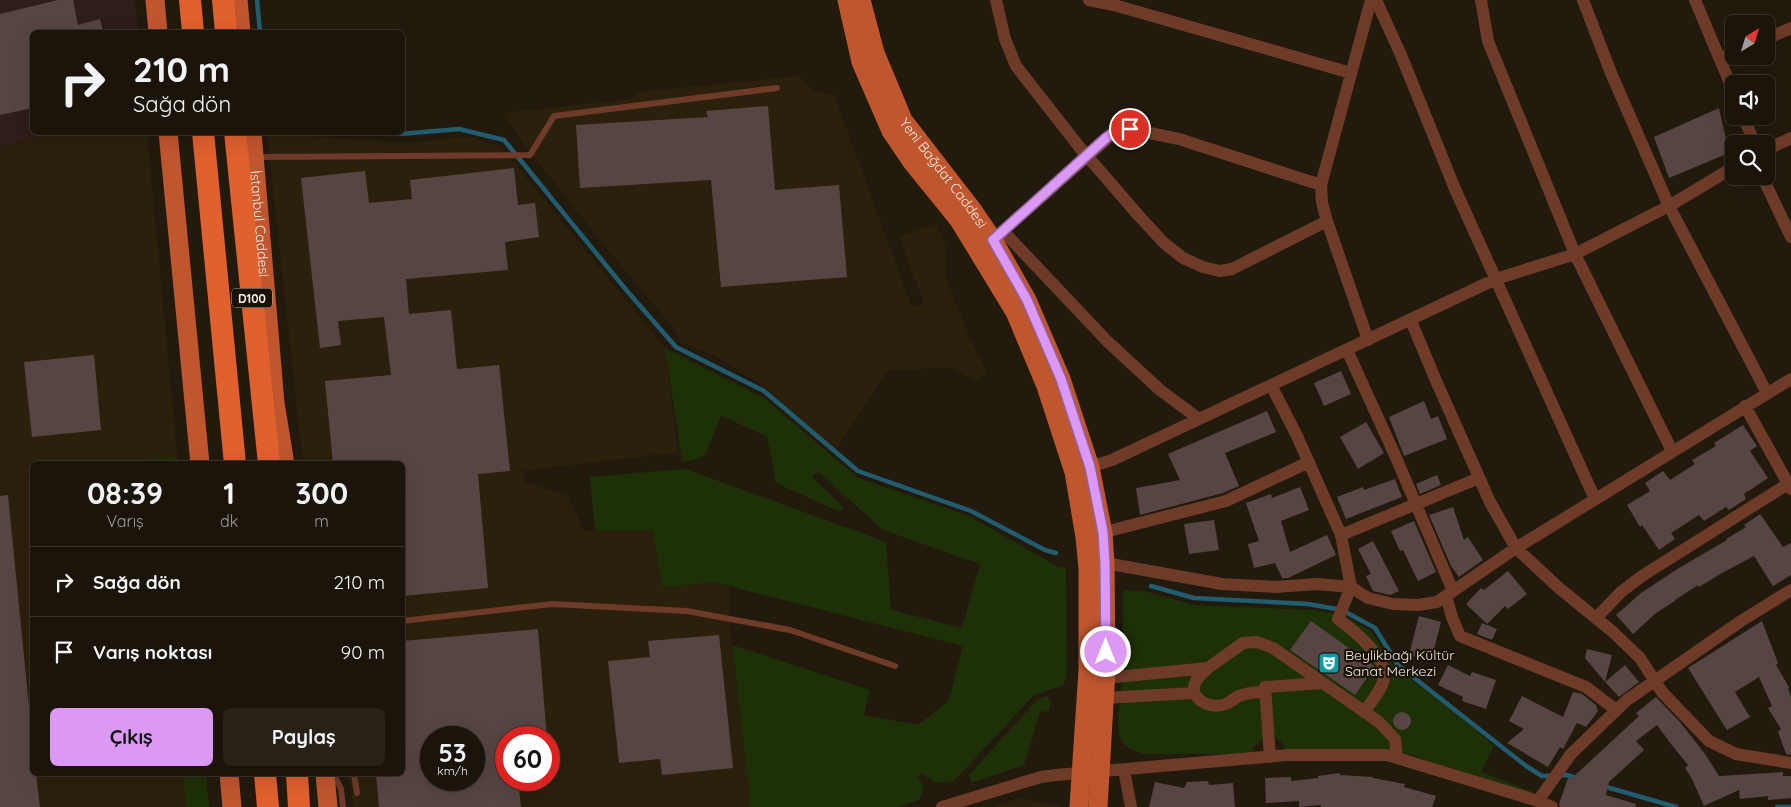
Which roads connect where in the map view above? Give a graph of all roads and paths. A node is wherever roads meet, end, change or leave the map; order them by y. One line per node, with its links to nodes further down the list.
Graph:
1 (155, 0): 16 (main road)
2 (190, 0): 17 (highway)
3 (223, 0): 18 (highway)
4 (238, 0): 19 (main road)
5 (846, 0): 59 (main road, Yeni Bağdat Caddesi)
6 (861, 0): 40 (main road, Yeni Bağdat Caddesi)
7 (996, 0): 33 (street)
8 (1088, 0): 14 (street)
9 (1371, 0): 23 (street)
10 (1376, 0): 43 (street)
11 (1480, 0): 42 (street)
12 (1583, 0): 38 (street)
13 (1695, 0): 22 (street)
14 (1115, 2): 23 (street)
15 (1791, 28): 20 (street)
16 (158, 30)
17 (193, 30)
18 (226, 30)
19 (241, 30)
20 (1775, 35)
21 (1725, 56): 22 (street)
22 (1720, 58): 24 (street)
23 (1351, 73): 36 (street)
24 (1727, 75)
25 (777, 88): 34 (lane)
26 (168, 135): 54 (main road)
27 (203, 135): 55 (highway, D100 / D100)
28 (235, 135): 56 (highway, D100 / D100)
29 (236, 135): 44 (highway)
30 (252, 135): 34 (main road, İstanbul Caddesi)
31 (1791, 138): 32 (street)
32 (1775, 146)
33 (1087, 155): 36 (street); 39 (street); 40 (street)
34 (255, 157): 44 (main road, İstanbul Caddesi)
35 (1725, 173): 38 (street)
36 (1322, 185): 39 (street)
37 (1766, 185): 41 (street)
38 (1669, 206): 42 (street); 50 (street)
39 (1327, 221): 46 (street)
40 (998, 236): 52 (street); 59 (main road, Yeni Bağdat Caddesi)
41 (1791, 237)
42 (1575, 254): 43 (street); 53 (street)
43 (1496, 280): 45 (street); 62 (street)
44 (267, 309): 57 (main road, İstanbul Caddesi)
45 (1411, 321): 46 (street); 60 (street)
46 (1368, 340): 47 (street)
47 (1347, 350): 49 (street); 63 (street)
48 (1791, 379): 50 (street)
49 (1271, 385): 52 (street); 58 (street)
50 (1767, 393): 51 (street)
51 (1745, 406): 53 (street); 61 (street)
52 (1199, 419): 59 (street)
53 (1672, 451): 62 (street)
54 (200, 461)
55 (235, 461)
56 (269, 461)
57 (284, 461)
58 (1309, 462): 64 (street); 65 (street)
59 (1082, 469): 64 (main road, Yeni Bağdat Caddesi); 66 (main road, Yeni Bağdat Caddesi)
60 (1479, 478): 63 (street); 67 (street)
61 (1790, 485): 72 (street)
62 (1595, 499): 67 (street)
63 (1416, 504): 65 (street); 71 (street)
64 (1103, 532): 66 (street); 68 (main road, Yeni Bağdat Caddesi)
65 (1341, 535): 69 (street)
66 (1085, 537): 89 (main road, Yeni Bağdat Caddesi)
67 (1516, 548): 71 (street); 72 (street)
68 (1105, 563): 69 (street); 76 (main road, Yeni Bağdat Caddesi)
69 (1351, 587): 71 (street); 83 (street)
70 (1791, 590): 77 (street)
71 (1450, 593): 82 (street)
72 (1596, 618): 77 (street)
73 (405, 621): 74 (lane)
74 (895, 666)
75 (1208, 668): 76 (street); 78 (street); 80 (street)
76 (1105, 678): 81 (main road, Yeni Bağdat Caddesi)
77 (1655, 682): 82 (street); 86 (street)
78 (1322, 683): 79 (street); 83 (street)
79 (1265, 692): 80 (street); 84 (street)
80 (1194, 693): 81 (street)
81 (1104, 698): 88 (main road, Yeni Bağdat Caddesi)
82 (1616, 710): 97 (street)
83 (1364, 712): 85 (street)
84 (1270, 757): 85 (street); 87 (street)
85 (1397, 758): 97 (street)
86 (1791, 763)
87 (1124, 770): 88 (street); 106 (street)
88 (1101, 771): 89 (street); 105 (main road, Yeni Bağdat Caddesi)
89 (1081, 774): 103 (street); 104 (main road, Yeni Bağdat Caddesi)
90 (229, 776): 98 (main road)
91 (265, 776): 99 (highway)
92 (297, 776): 100 (highway)
93 (325, 776): 101 (main road)
94 (335, 776): 102 (lane)
95 (354, 776): 96 (lane)
96 (356, 792)
97 (1538, 801): 107 (street)
98 (232, 807)
99 (268, 807)
100 (299, 807)
101 (328, 807)
102 (343, 807)
103 (942, 807)
104 (1079, 807)
105 (1098, 807)
106 (1130, 807)
107 (1552, 807)

